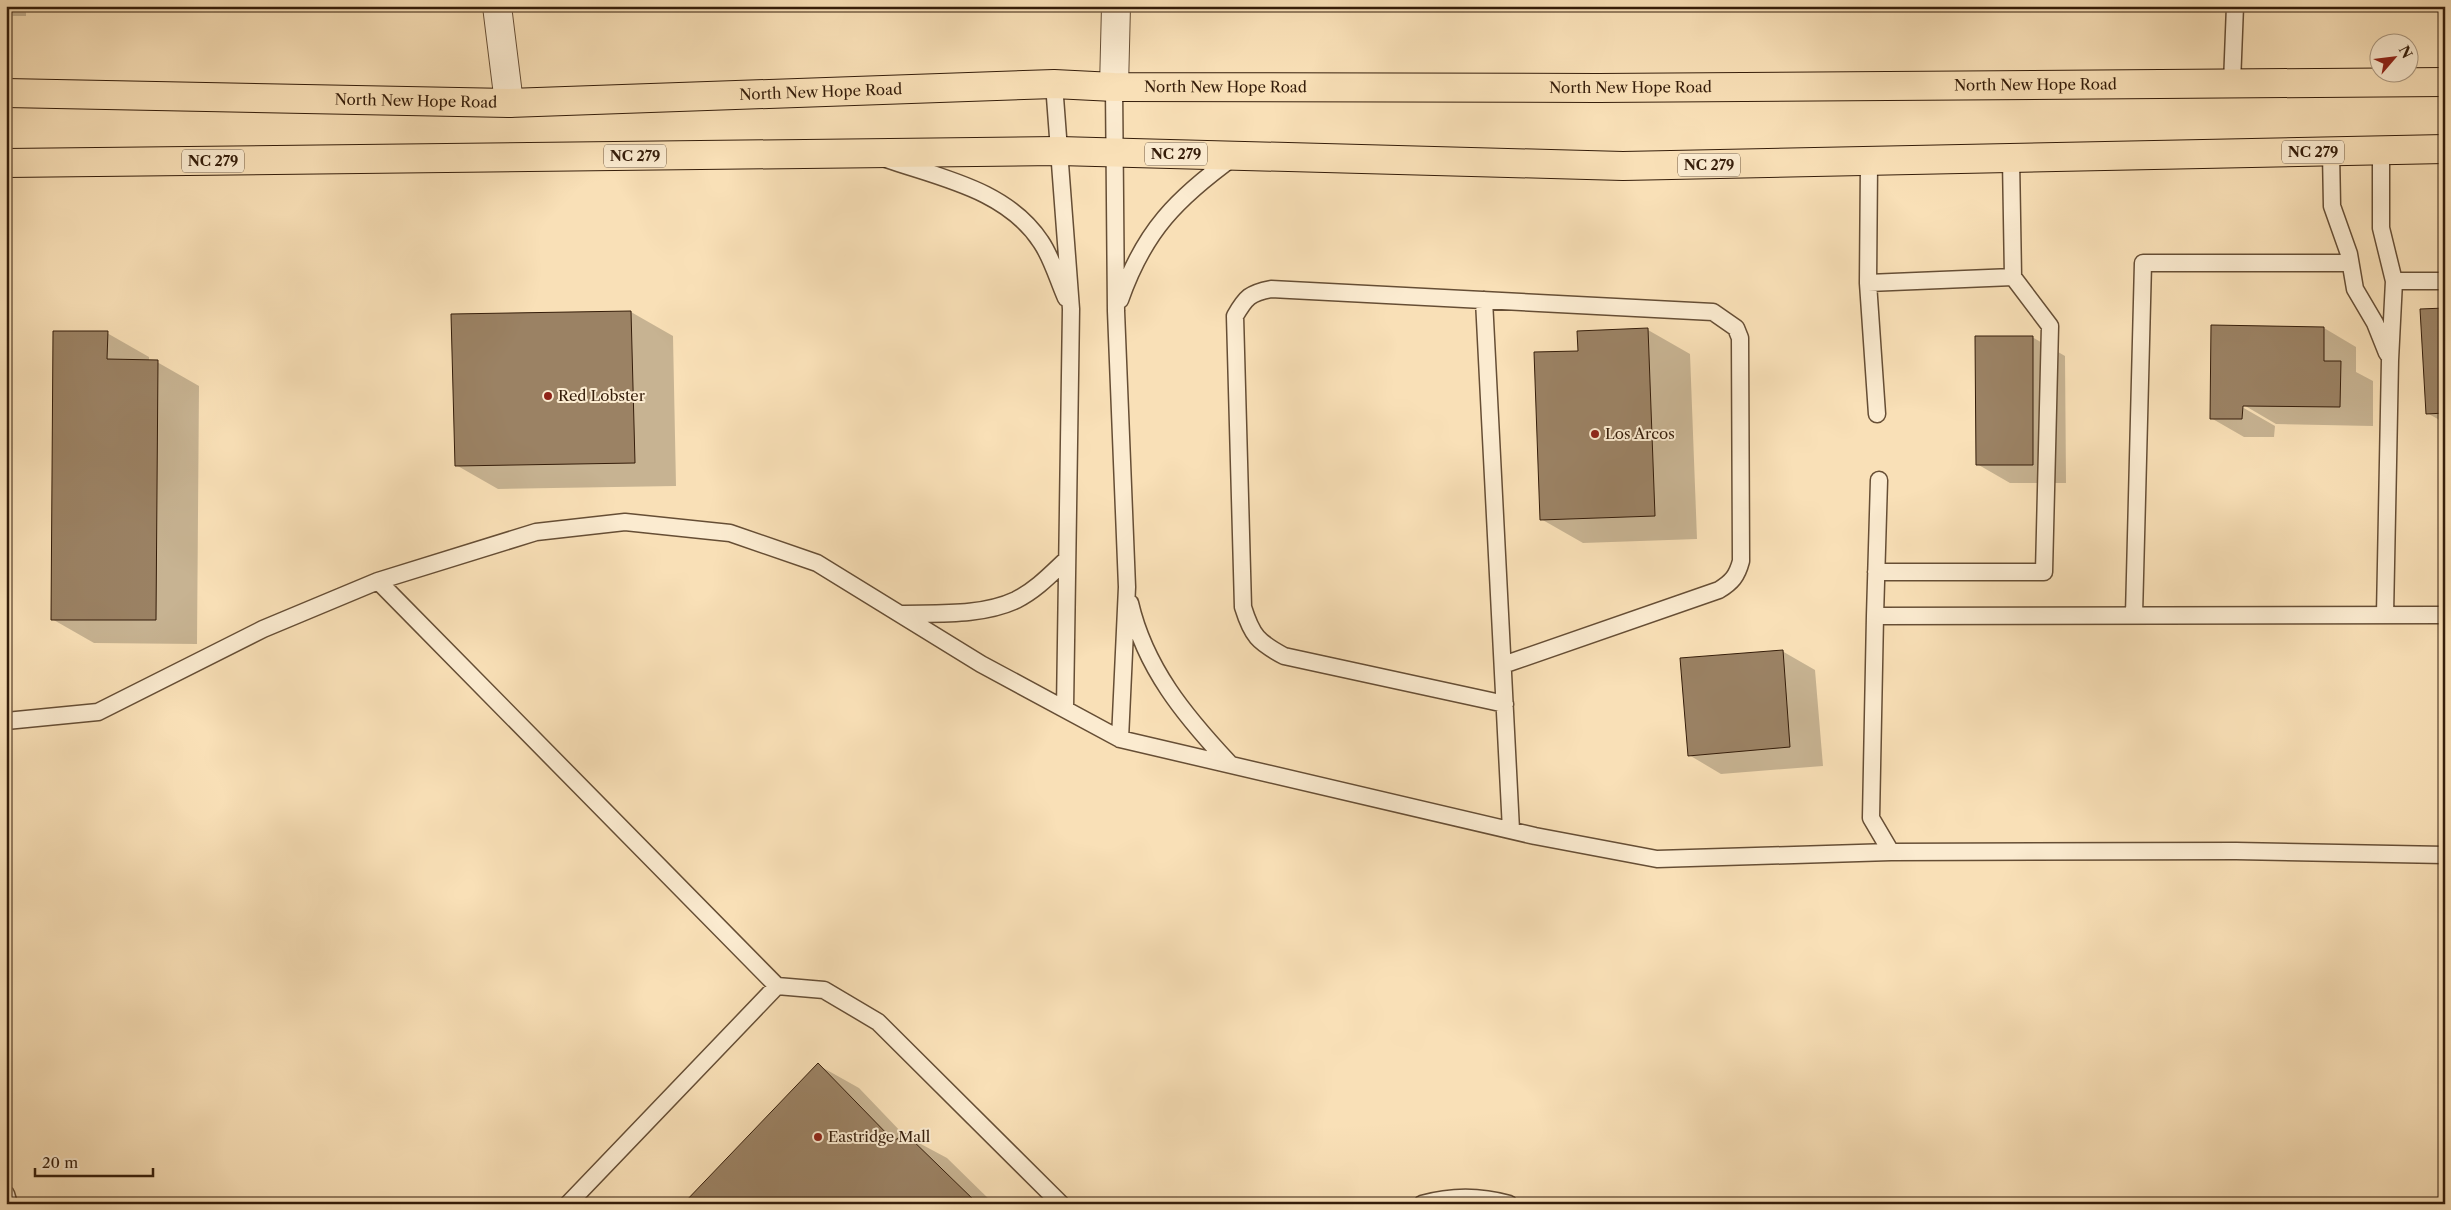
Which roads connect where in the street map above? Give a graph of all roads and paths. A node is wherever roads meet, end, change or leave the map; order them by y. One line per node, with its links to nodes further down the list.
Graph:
1 (497, 6): 9 (street)
2 (1116, 6): 7 (street)
3 (2235, 6): 5 (lane)
4 (2445, 82): 5 (main road, North New Hope Road)
5 (2232, 83): 7 (main road, North New Hope Road)
6 (1054, 84): 7 (main road, North New Hope Road); 9 (main road, North New Hope Road); 12 (lane)
7 (1114, 87): 13 (lane)
8 (9, 95): 9 (main road, North New Hope Road)
9 (509, 103)
10 (2445, 149): 11 (main road, NC 279)
11 (2381, 150): 14 (main road, NC 279); 22 (lane)
12 (1059, 151): 13 (main road, NC 279); 15 (main road, NC 279); 26 (lane)
13 (1115, 152): 16 (main road, NC 279); 27 (lane)
14 (2331, 152): 17 (main road, NC 279); 20 (lane)
15 (870, 154): 19 (main road, NC 279); 26 (lane)
16 (1237, 155): 18 (main road, NC 279); 27 (lane)
17 (2011, 159): 18 (main road, NC 279); 21 (lane)
18 (1869, 162): 24 (lane)
19 (13, 166)
20 (2350, 263): 28 (lane); 37 (lane)
21 (2013, 278): 24 (lane); 32 (lane)
22 (2394, 281): 23 (lane); 28 (lane)
23 (2445, 281)
24 (1868, 283): 29 (lane)
25 (1484, 300): 40 (lane); 40 (lane); 41 (lane)
26 (1071, 309): 31 (lane)
27 (1116, 311): 34 (lane)
28 (2390, 360): 38 (lane)
29 (1877, 414)
30 (1879, 480): 32 (lane)
31 (1067, 559): 35 (lane); 42 (lane)
32 (1876, 572): 39 (lane)
33 (378, 581): 35 (lane); 43 (lane); 49 (lane)
34 (1127, 587): 44 (lane); 45 (lane)
35 (901, 614): 42 (lane)
36 (2445, 614): 38 (lane)
37 (2134, 615): 38 (lane); 39 (lane)
38 (2384, 615)
39 (1875, 616): 47 (lane)
40 (1503, 665): 41 (lane)
41 (1505, 704): 46 (lane)
42 (1065, 709): 44 (lane)
43 (6, 721)
44 (1120, 739): 45 (lane)
45 (1229, 763): 46 (lane)
46 (1511, 830): 47 (lane)
47 (1891, 852): 48 (lane)
48 (2445, 855)
49 (777, 986): 52 (lane); 53 (lane)
50 (6, 1194): 51 (lane)
51 (8, 1204)
52 (568, 1204)
53 (1061, 1204)
54 (1422, 1204): 55 (lane)
55 (1509, 1204)

